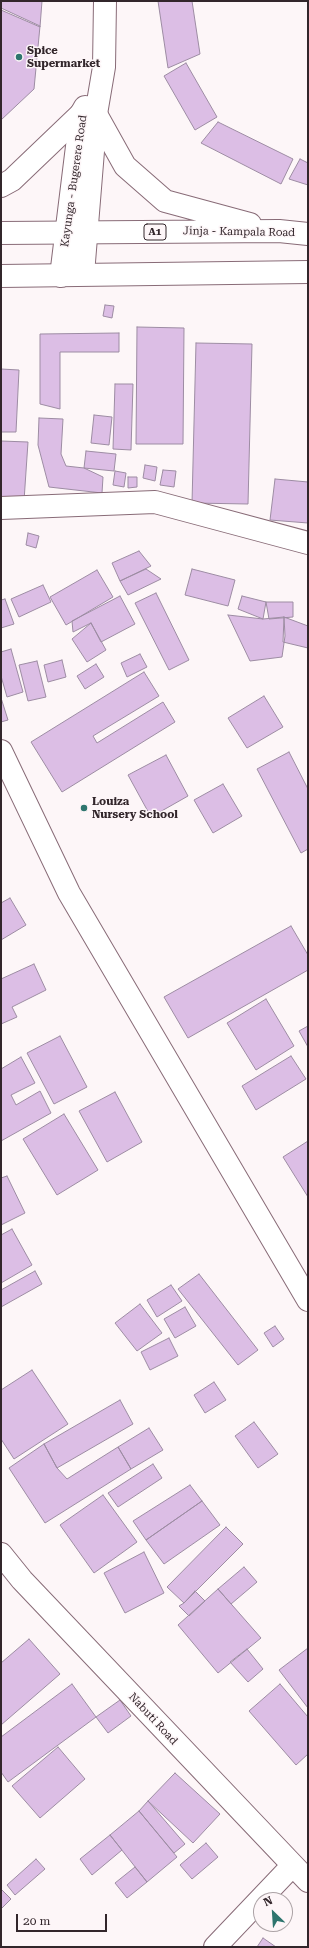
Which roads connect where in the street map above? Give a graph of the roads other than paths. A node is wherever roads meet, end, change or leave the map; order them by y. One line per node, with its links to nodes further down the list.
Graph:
1 (105, 1): 2 (main road, Kayunga - Bugerere Road)
2 (88, 114): 3 (main road); 4 (main road, Kayunga - Bugerere Road); 5 (main road)
3 (1, 186)
4 (76, 232): 5 (main road, Jinja - Kampala Road / A1); 6 (main road, Jinja - Kampala Road / A1); 9 (main road, Kayunga - Bugerere Road); 11 (main road, Kayunga - Bugerere Road)
5 (279, 232): 7 (main road, Jinja - Kampala Road / A1)
6 (1, 233)
7 (308, 234)
8 (308, 272): 9 (main road)
9 (83, 274): 11 (main road)
10 (1, 276): 11 (main road)
11 (61, 276)
12 (1, 508): 13 (main road)
13 (308, 543)
14 (1, 751): 15 (main road)
15 (308, 1300)
16 (1, 1554): 17 (main road, Nabuti Road)
17 (292, 1866): 18 (main road, Nabuti Road); 19 (main road)
18 (308, 1881)
19 (215, 1947)

